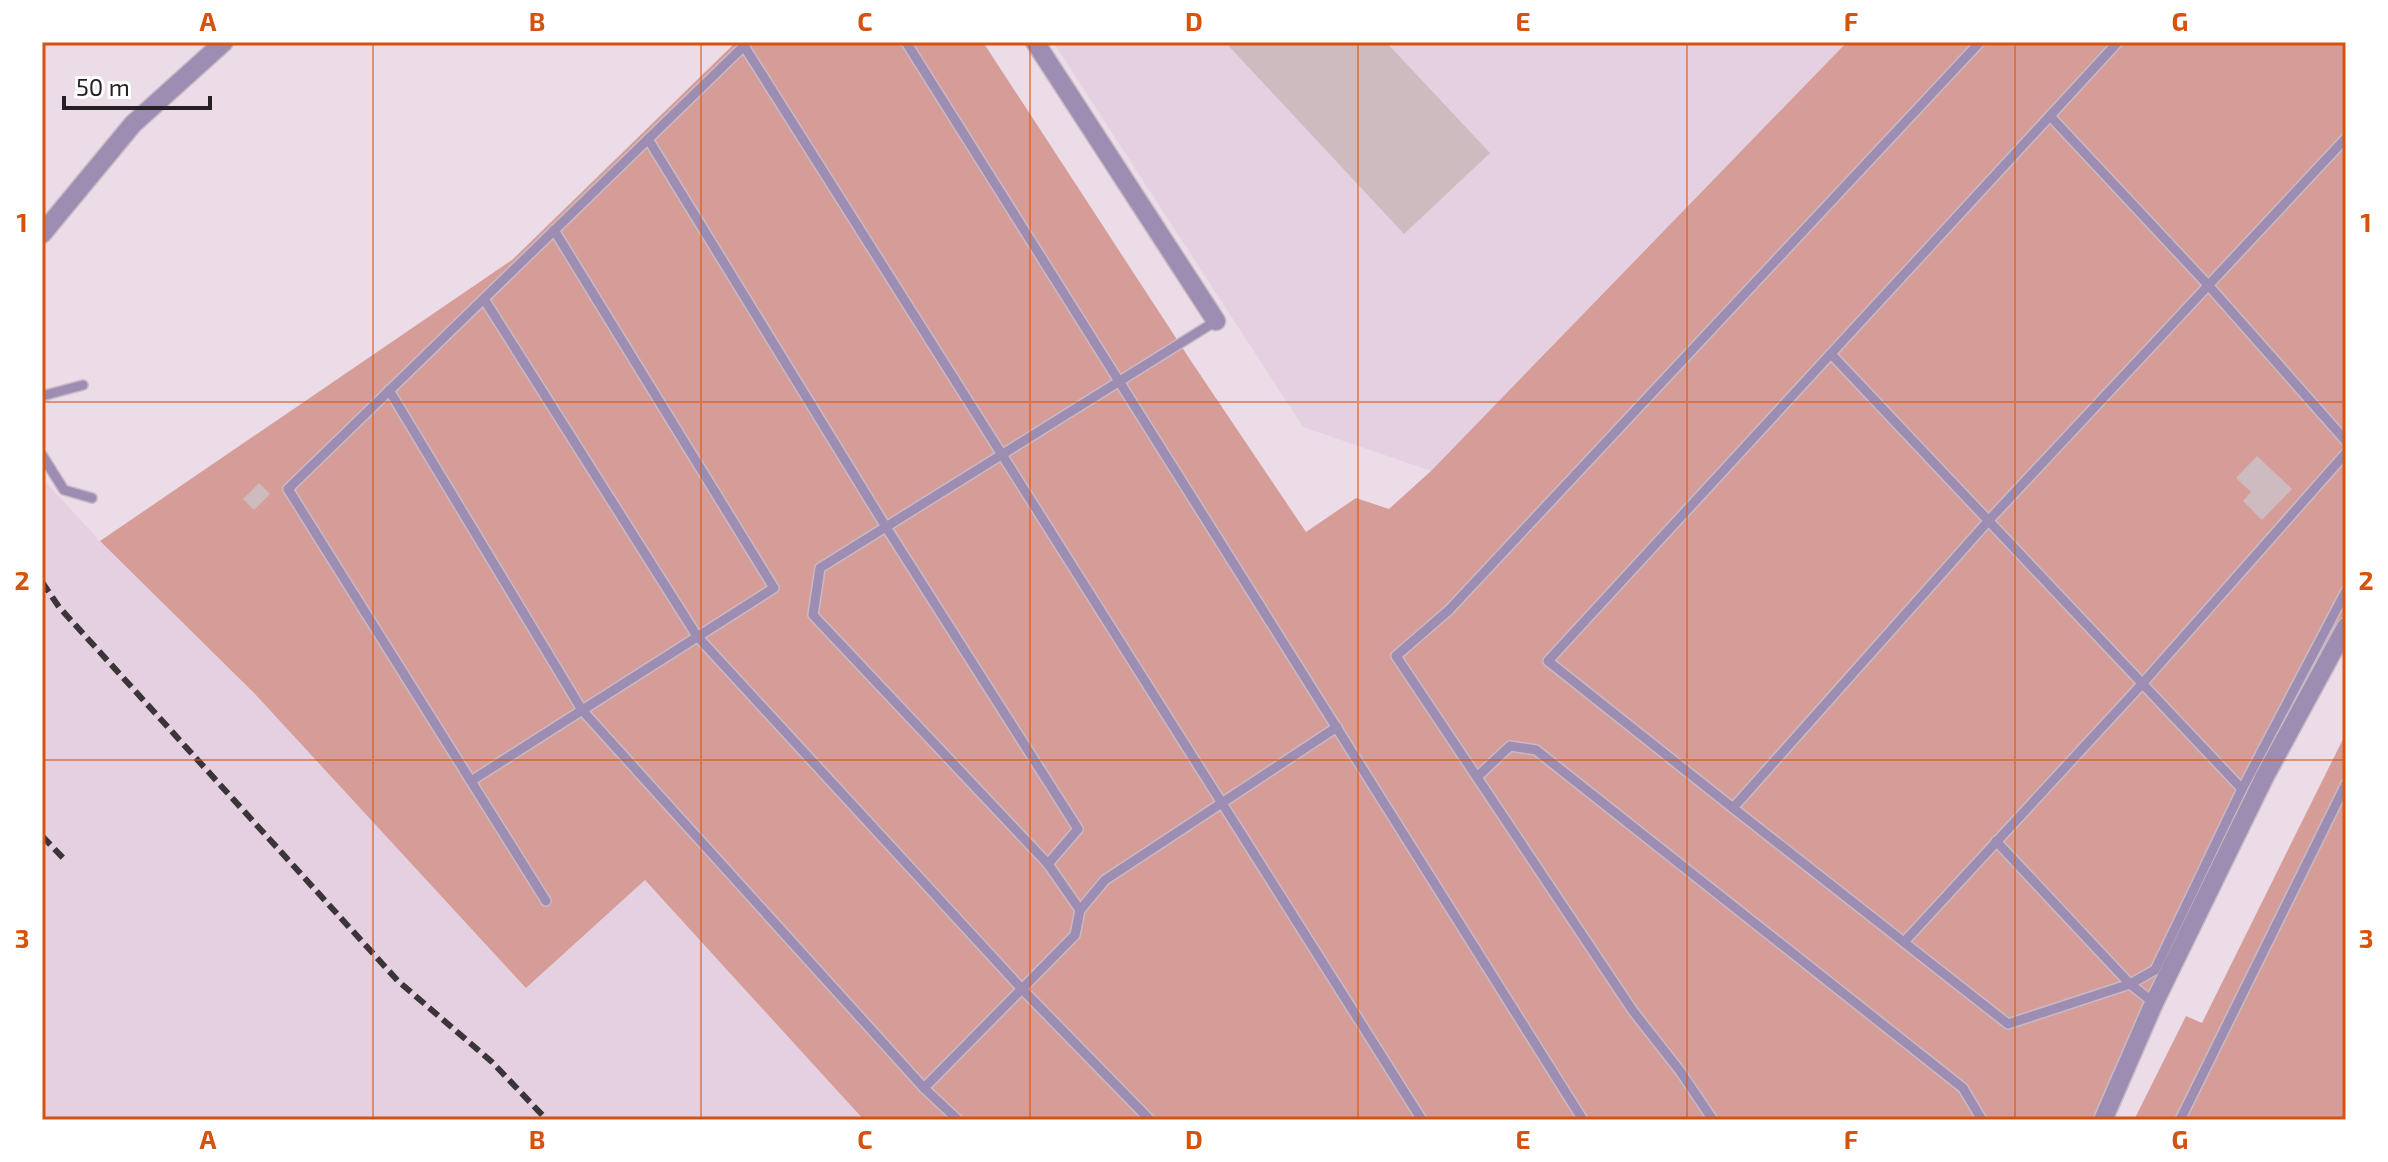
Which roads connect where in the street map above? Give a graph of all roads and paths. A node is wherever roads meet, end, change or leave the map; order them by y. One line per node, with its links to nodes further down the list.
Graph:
1 (224, 42): 11 (street)
2 (906, 42): 16 (lane)
3 (1035, 42): 14 (street)
4 (1980, 42): 33 (lane)
5 (2118, 42): 7 (lane)
6 (746, 44): 9 (lane); 22 (lane)
7 (2050, 116): 12 (lane); 15 (lane)
8 (2346, 138): 12 (lane)
9 (648, 139): 10 (lane); 26 (lane)
10 (554, 230): 13 (lane); 29 (lane)
11 (42, 234)
12 (2209, 286): 20 (lane); 25 (lane)
13 (484, 299): 18 (lane); 29 (lane)
14 (1216, 321): 16 (lane)
15 (1831, 354): 25 (lane); 38 (lane)
16 (1120, 382): 22 (lane); 32 (lane)
17 (83, 385): 19 (lane)
18 (389, 390): 31 (lane); 34 (lane)
19 (42, 396)
20 (2346, 441)
21 (2346, 453): 30 (lane)
22 (1004, 454): 26 (lane); 37 (lane)
23 (42, 455): 24 (lane)
24 (92, 498)
25 (1990, 519): 30 (lane); 38 (lane)
26 (886, 527): 40 (lane); 40 (lane)
27 (2346, 591): 36 (lane)
28 (2346, 627): 46 (street)
29 (697, 636): 31 (lane); 45 (lane)
30 (2142, 684): 36 (lane); 39 (lane)
31 (582, 710): 34 (lane); 47 (lane)
32 (1337, 727): 37 (lane); 51 (lane)
33 (1477, 777): 52 (lane); 53 (lane)
34 (471, 781): 41 (lane)
35 (2346, 784): 55 (lane)
36 (2242, 789): 44 (lane)
37 (1223, 802): 42 (lane); 50 (lane)
38 (1733, 808): 43 (lane)
39 (1996, 841): 43 (lane); 44 (lane)
40 (1048, 864): 42 (lane)
41 (546, 901)
42 (1080, 910): 45 (lane)
43 (1904, 942): 44 (lane)
44 (2130, 984): 46 (lane)
45 (1021, 988): 47 (lane); 49 (lane)
46 (2154, 1003): 54 (street)
47 (924, 1088): 48 (lane)
48 (958, 1120)
49 (1150, 1120)
50 (1422, 1120)
51 (1583, 1120)
52 (1713, 1120)
53 (1982, 1120)
54 (2103, 1120)
55 (2180, 1120)

